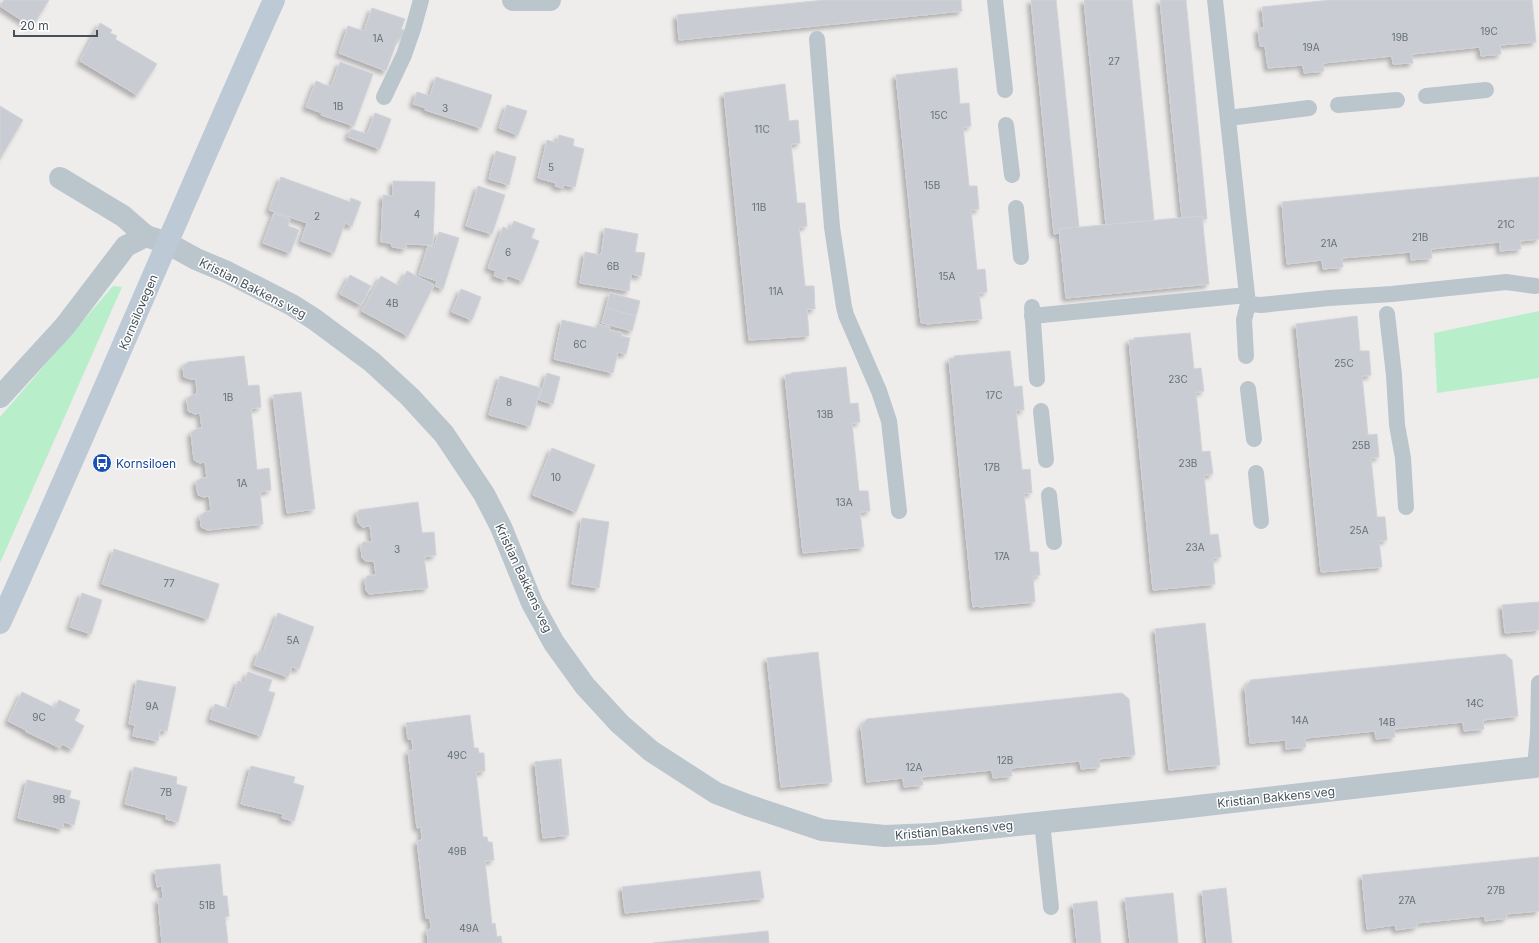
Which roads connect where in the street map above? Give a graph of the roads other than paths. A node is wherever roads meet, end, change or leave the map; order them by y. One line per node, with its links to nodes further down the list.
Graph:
1 (274, 0): 21 (main road, Kornsilovegen)
2 (421, 0): 11 (lane)
3 (513, 0): 4 (street)
4 (550, 0)
5 (995, 0): 8 (lane)
6 (1215, 0): 15 (lane)
7 (816, 39): 36 (lane)
8 (1005, 90)
9 (1486, 90): 10 (lane)
10 (1426, 96)
11 (384, 97)
12 (1397, 100): 13 (lane)
13 (1338, 105)
14 (1309, 108): 15 (lane)
15 (1228, 118): 24 (lane)
16 (1006, 125): 17 (lane)
17 (1012, 175)
18 (60, 178): 20 (street)
19 (1016, 208): 22 (lane)
20 (146, 236): 21 (street, Kristian Bakkens veg); 29 (street)
21 (167, 243): 39 (main road, Kornsilovegen); 42 (street, Kristian Bakkens veg)
22 (1021, 257)
23 (1535, 286): 24 (lane)
24 (1247, 300): 26 (lane); 27 (lane)
25 (1387, 314): 35 (lane)
26 (1246, 356)
27 (1037, 379)
28 (1248, 389): 31 (lane)
29 (0, 397)
30 (1041, 410): 32 (lane)
31 (1254, 439)
32 (1046, 460)
33 (1256, 473): 37 (lane)
34 (1049, 495): 38 (lane)
35 (1406, 507)
36 (899, 512)
37 (1261, 521)
38 (1054, 542)
39 (0, 623)
40 (1539, 683): 41 (lane)
41 (1537, 766): 42 (street, Kristian Bakkens veg)
42 (1042, 822): 43 (lane)
43 (1051, 907)

